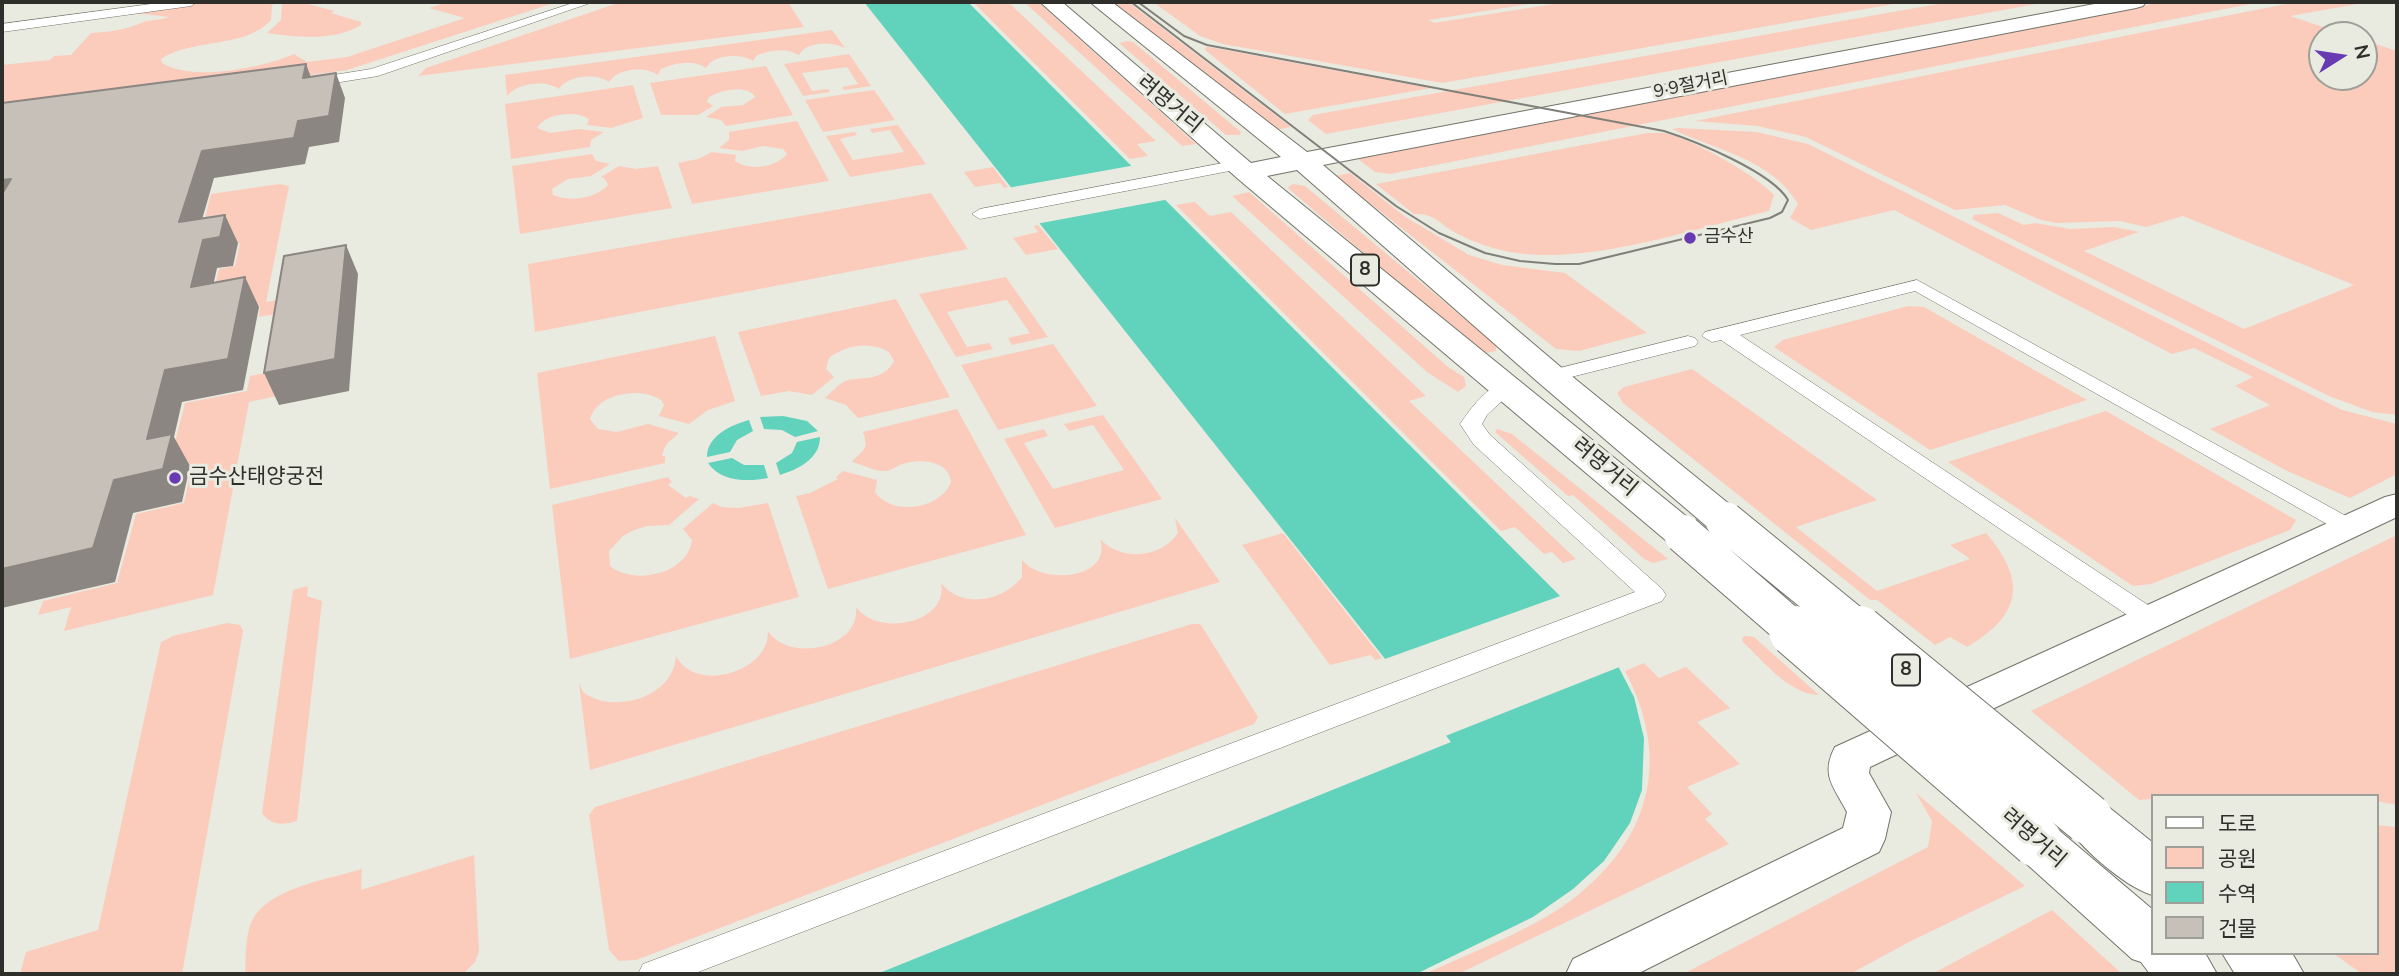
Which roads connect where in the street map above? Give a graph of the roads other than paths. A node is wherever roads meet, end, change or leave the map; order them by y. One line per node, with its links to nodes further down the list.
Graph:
1 (191, 2): 8 (street)
2 (587, 2): 10 (street)
3 (1050, 2): 12 (highway, 려명거리 / 8)
4 (1100, 2): 11 (highway, 려명거리 / 8)
5 (2081, 2): 11 (highway, 9·9절거리)
6 (2136, 2): 11 (highway, 9·9절거리)
7 (68, 6): 8 (street)
8 (55, 20): 9 (street)
9 (2, 28)
10 (300, 84)
11 (1294, 155): 12 (highway, 9·9절거리); 16 (highway, 려명거리 / 8)
12 (1239, 165): 13 (street); 17 (highway, 려명거리 / 8)
13 (1018, 206): 14 (street)
14 (980, 214)
15 (1688, 342): 16 (street)
16 (1551, 376): 19 (highway, 려명거리 / 8)
17 (1507, 387): 19 (highway, 려명거리 / 8); 26 (street)
18 (2397, 504): 20 (street)
19 (1704, 527): 22 (highway, 려명거리 / 8, bridge); 23 (highway, 려명거리 / 8, bridge)
20 (2349, 527): 21 (street); 21 (street)
21 (2151, 619): 27 (street)
22 (2150, 871)
23 (2147, 938)
24 (2167, 955): 28 (highway, 려명거리 / 8)
25 (2252, 955): 29 (highway)
26 (655, 974)
27 (1590, 974)
28 (2189, 974)
29 (2276, 974)

